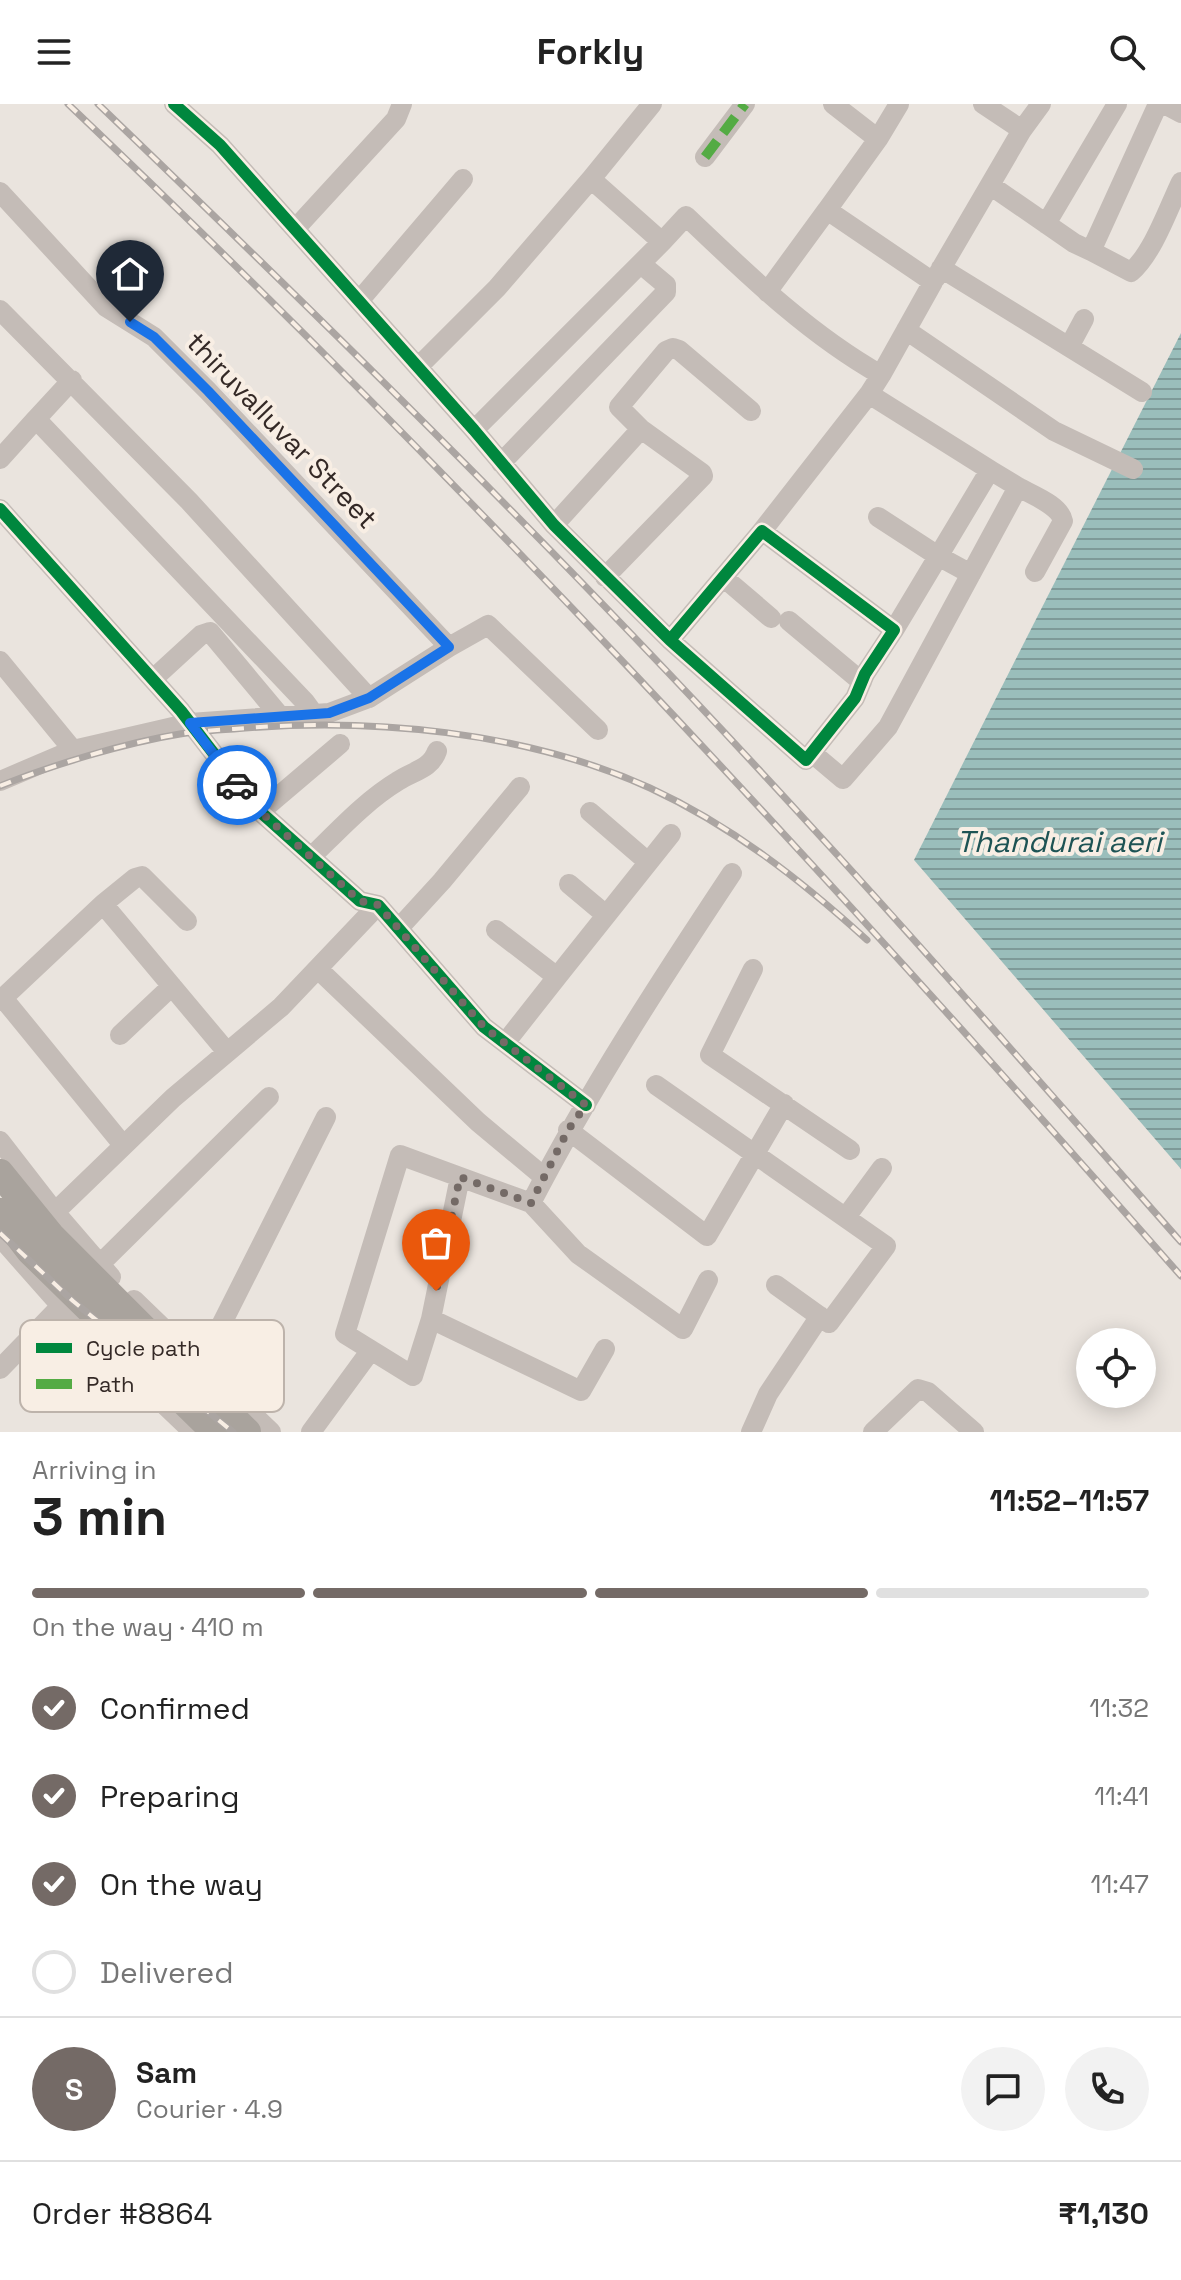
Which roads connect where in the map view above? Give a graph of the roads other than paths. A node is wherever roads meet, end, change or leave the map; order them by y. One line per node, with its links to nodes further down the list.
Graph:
1 (174, 104): 22 (street)
2 (402, 104): 22 (street)
3 (652, 104): 16 (street)
4 (745, 104): 14 (street)
5 (833, 104): 13 (street)
6 (899, 104): 13 (street)
7 (983, 104): 12 (street)
8 (1041, 104): 12 (street)
9 (1117, 104): 21 (street)
10 (1161, 104): 11 (street); 24 (street)
11 (1181, 113)
12 (1022, 130): 18 (street)
13 (878, 139): 20 (street)
14 (705, 157)
15 (463, 179): 28 (street)
16 (591, 179): 23 (street); 33 (street)
17 (1181, 182): 24 (street)
18 (990, 185): 21 (street); 26 (street)
19 (0, 192): 58 (street, thiruvalluvar Street)
20 (827, 210): 26 (street); 27 (street)
21 (1046, 224): 24 (street)
22 (295, 229): 28 (street)
23 (662, 242): 25 (street); 27 (street)
24 (1091, 251)
25 (641, 264): 41 (street); 43 (street)
26 (937, 275): 31 (street); 32 (street)
27 (767, 292): 34 (street)
28 (359, 301): 33 (street)
29 (0, 310): 35 (street)
30 (1084, 319): 32 (street)
31 (906, 330): 34 (street); 44 (street)
32 (1069, 347): 36 (street)
33 (418, 367): 41 (street)
34 (881, 375): 37 (street)
35 (72, 380): 39 (street); 62 (street)
36 (1142, 392)
37 (869, 394): 45 (street); 50 (street)
38 (751, 411): 40 (street)
39 (36, 419): 42 (street); 63 (street)
40 (641, 429): 49 (street); 54 (street)
41 (474, 430): 43 (street)
42 (0, 459)
43 (501, 463): 49 (street)
44 (1133, 469)
45 (990, 470): 46 (street); 51 (street)
46 (1018, 487): 52 (street); 53 (street)
47 (0, 509): 60 (street)
48 (878, 517): 51 (street)
49 (554, 525): 54 (street)
50 (762, 531): 55 (street); 56 (street)
51 (938, 556): 53 (street); 56 (street)
52 (1035, 572)
53 (971, 574): 70 (street)
54 (605, 577): 57 (street)
55 (723, 577): 57 (street); 61 (street)
56 (894, 630): 61 (street)
57 (670, 640): 70 (street)
58 (449, 647): 62 (street); 66 (street)
59 (0, 661): 68 (street)
60 (153, 679): 64 (street); 65 (street)
61 (862, 682): 70 (street)
62 (369, 698): 63 (street)
63 (313, 713): 64 (street)
64 (280, 716): 65 (street)
65 (190, 723): 68 (street); 73 (street)
66 (598, 730)
67 (340, 744): 73 (street)
68 (73, 750): 71 (street)
69 (437, 751): 76 (street)
70 (812, 753)
71 (0, 781)
72 (520, 787): 84 (street)
73 (260, 812): 76 (street)
74 (590, 812): 77 (street)
75 (671, 834): 77 (street)
76 (311, 857): 81 (street)
77 (648, 862): 82 (street)
78 (732, 873): 97 (street)
79 (569, 884): 82 (street)
80 (103, 904): 83 (street); 89 (street); 90 (street)
81 (378, 905): 84 (street); 86 (street)
82 (606, 915): 88 (street)
83 (187, 921)
84 (399, 928): 92 (street)
85 (496, 930): 88 (street)
86 (318, 969): 93 (street); 107 (street)
87 (753, 969): 96 (street)
88 (557, 977): 92 (street)
89 (172, 986): 91 (street); 93 (street)
90 (2, 1000): 101 (street)
91 (120, 1035)
92 (505, 1043): 97 (street)
93 (227, 1052): 101 (street)
94 (656, 1085): 103 (street)
95 (269, 1097): 115 (street)
96 (784, 1104): 102 (street); 103 (street)
97 (586, 1105): 99 (street)
98 (326, 1117): 123 (street)
99 (568, 1130): 103 (street); 107 (street)
100 (0, 1141): 110 (street)
101 (123, 1145): 110 (street)
102 (850, 1150)
103 (756, 1154): 111 (street)
104 (882, 1168): 111 (street)
105 (0, 1173): 115 (highway)
106 (460, 1177): 108 (street); 117 (street); 126 (street)
107 (544, 1177): 108 (street)
108 (531, 1203): 113 (street)
109 (0, 1212): 115 (highway)
110 (55, 1212): 115 (street)
111 (846, 1217): 116 (street)
112 (0, 1237): 115 (street)
113 (708, 1280)
114 (776, 1285): 116 (street)
115 (83, 1286): 118 (street); 119 (street); 120 (highway); 121 (highway); 122 (street)
116 (820, 1316): 137 (street)
117 (431, 1319): 125 (street); 126 (street)
118 (49, 1320)
119 (109, 1320)
120 (114, 1320)
121 (121, 1320)
122 (134, 1320)
123 (224, 1320)
124 (20, 1349): 127 (street)
125 (605, 1349)
126 (371, 1350): 136 (street)
127 (0, 1369)
128 (178, 1412): 132 (street)
129 (197, 1412): 133 (highway)
130 (225, 1412): 134 (highway)
131 (250, 1412): 135 (street)
132 (193, 1432)
133 (215, 1432)
134 (247, 1432)
135 (271, 1432)
136 (311, 1432)
137 (751, 1432)
138 (873, 1432): 139 (street)
139 (974, 1432)

